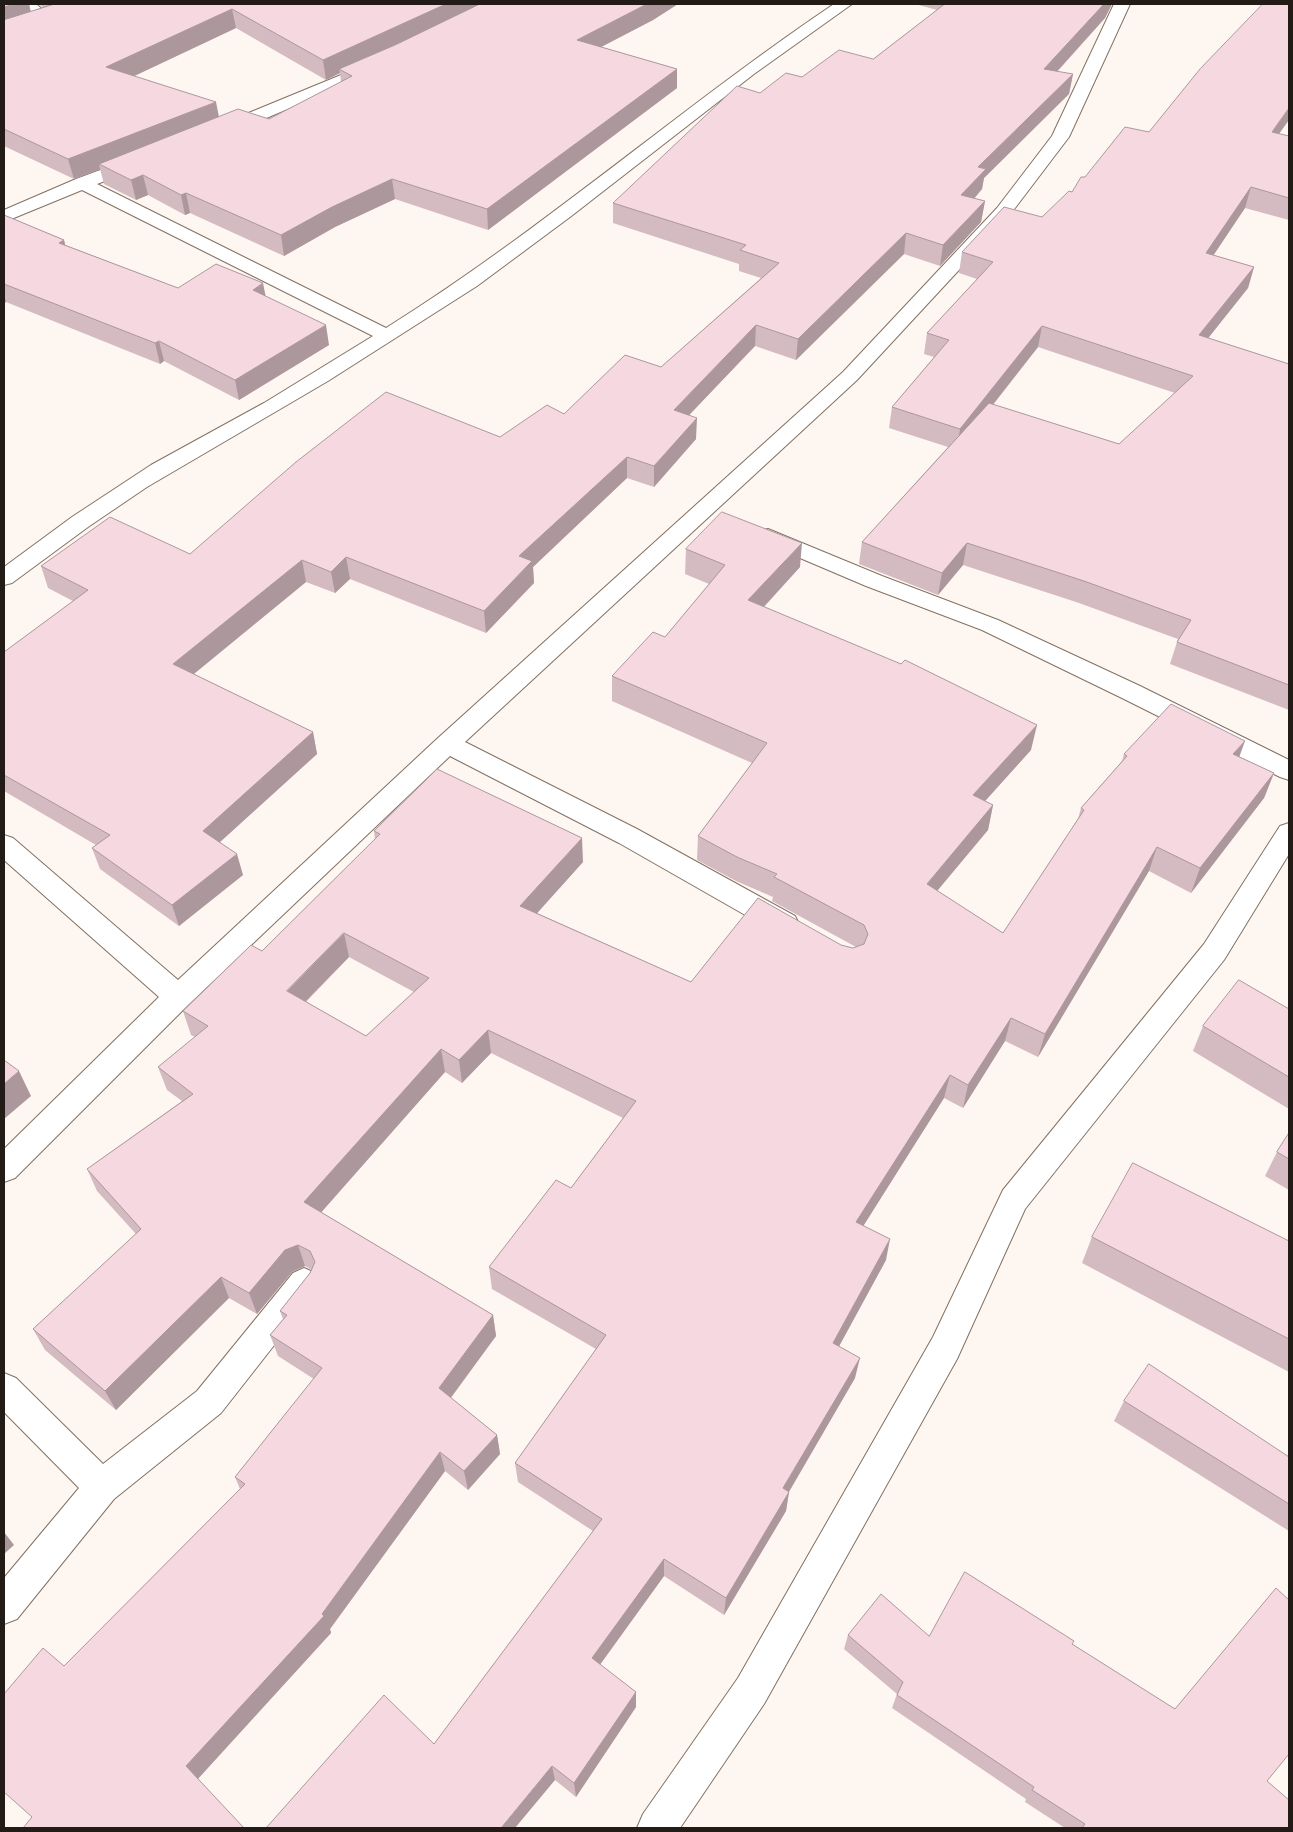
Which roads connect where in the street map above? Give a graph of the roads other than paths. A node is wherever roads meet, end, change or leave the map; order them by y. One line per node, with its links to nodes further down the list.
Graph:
1 (27, 4): 5 (street)
2 (844, 4): 12 (street)
3 (1122, 4): 13 (street)
4 (64, 15): 5 (street)
5 (48, 21): 6 (street)
6 (30, 27)
7 (393, 57): 8 (street)
8 (209, 135)
9 (155, 156): 10 (street)
10 (82, 184): 11 (street); 12 (street)
11 (4, 217)
12 (387, 336): 14 (street)
13 (704, 508): 15 (street); 16 (street)
14 (4, 578)
15 (446, 744): 19 (street); 20 (street)
16 (1289, 771)
17 (1289, 833): 26 (street)
18 (4, 845): 20 (street)
19 (807, 935)
20 (178, 997): 21 (street)
21 (4, 1169)
22 (304, 1283): 24 (street)
23 (4, 1389): 24 (street)
24 (102, 1486): 25 (street)
25 (4, 1606)
26 (658, 1828)

